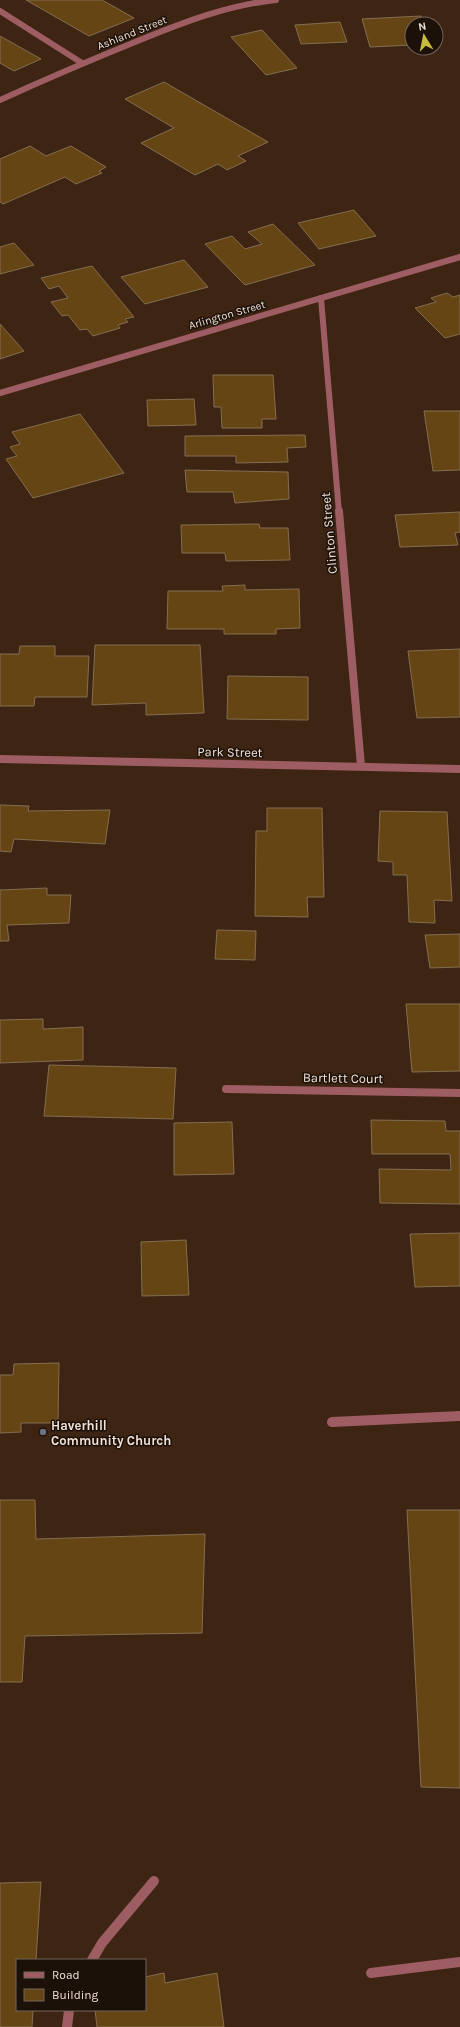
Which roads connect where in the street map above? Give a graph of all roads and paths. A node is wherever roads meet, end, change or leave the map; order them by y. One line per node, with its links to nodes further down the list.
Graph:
1 (276, 0): 3 (street, Ashland Street)
2 (0, 11): 3 (street)
3 (82, 63): 4 (street, Ashland Street)
4 (0, 100)
5 (460, 257): 6 (street, Arlington Street)
6 (321, 298): 7 (street, Arlington Street); 9 (street, Clinton Street)
7 (0, 393)
8 (0, 759): 9 (street, Park Street)
9 (361, 766): 10 (street, Park Street)
10 (460, 769)
11 (226, 1089): 12 (street, Bartlett Court)
12 (460, 1093)
13 (460, 1416): 14 (street)
14 (332, 1422)
15 (154, 1881): 16 (street)
16 (93, 1959)
17 (460, 1962): 18 (street)
18 (371, 1973)
19 (69, 2011): 20 (street)
20 (67, 2027)

